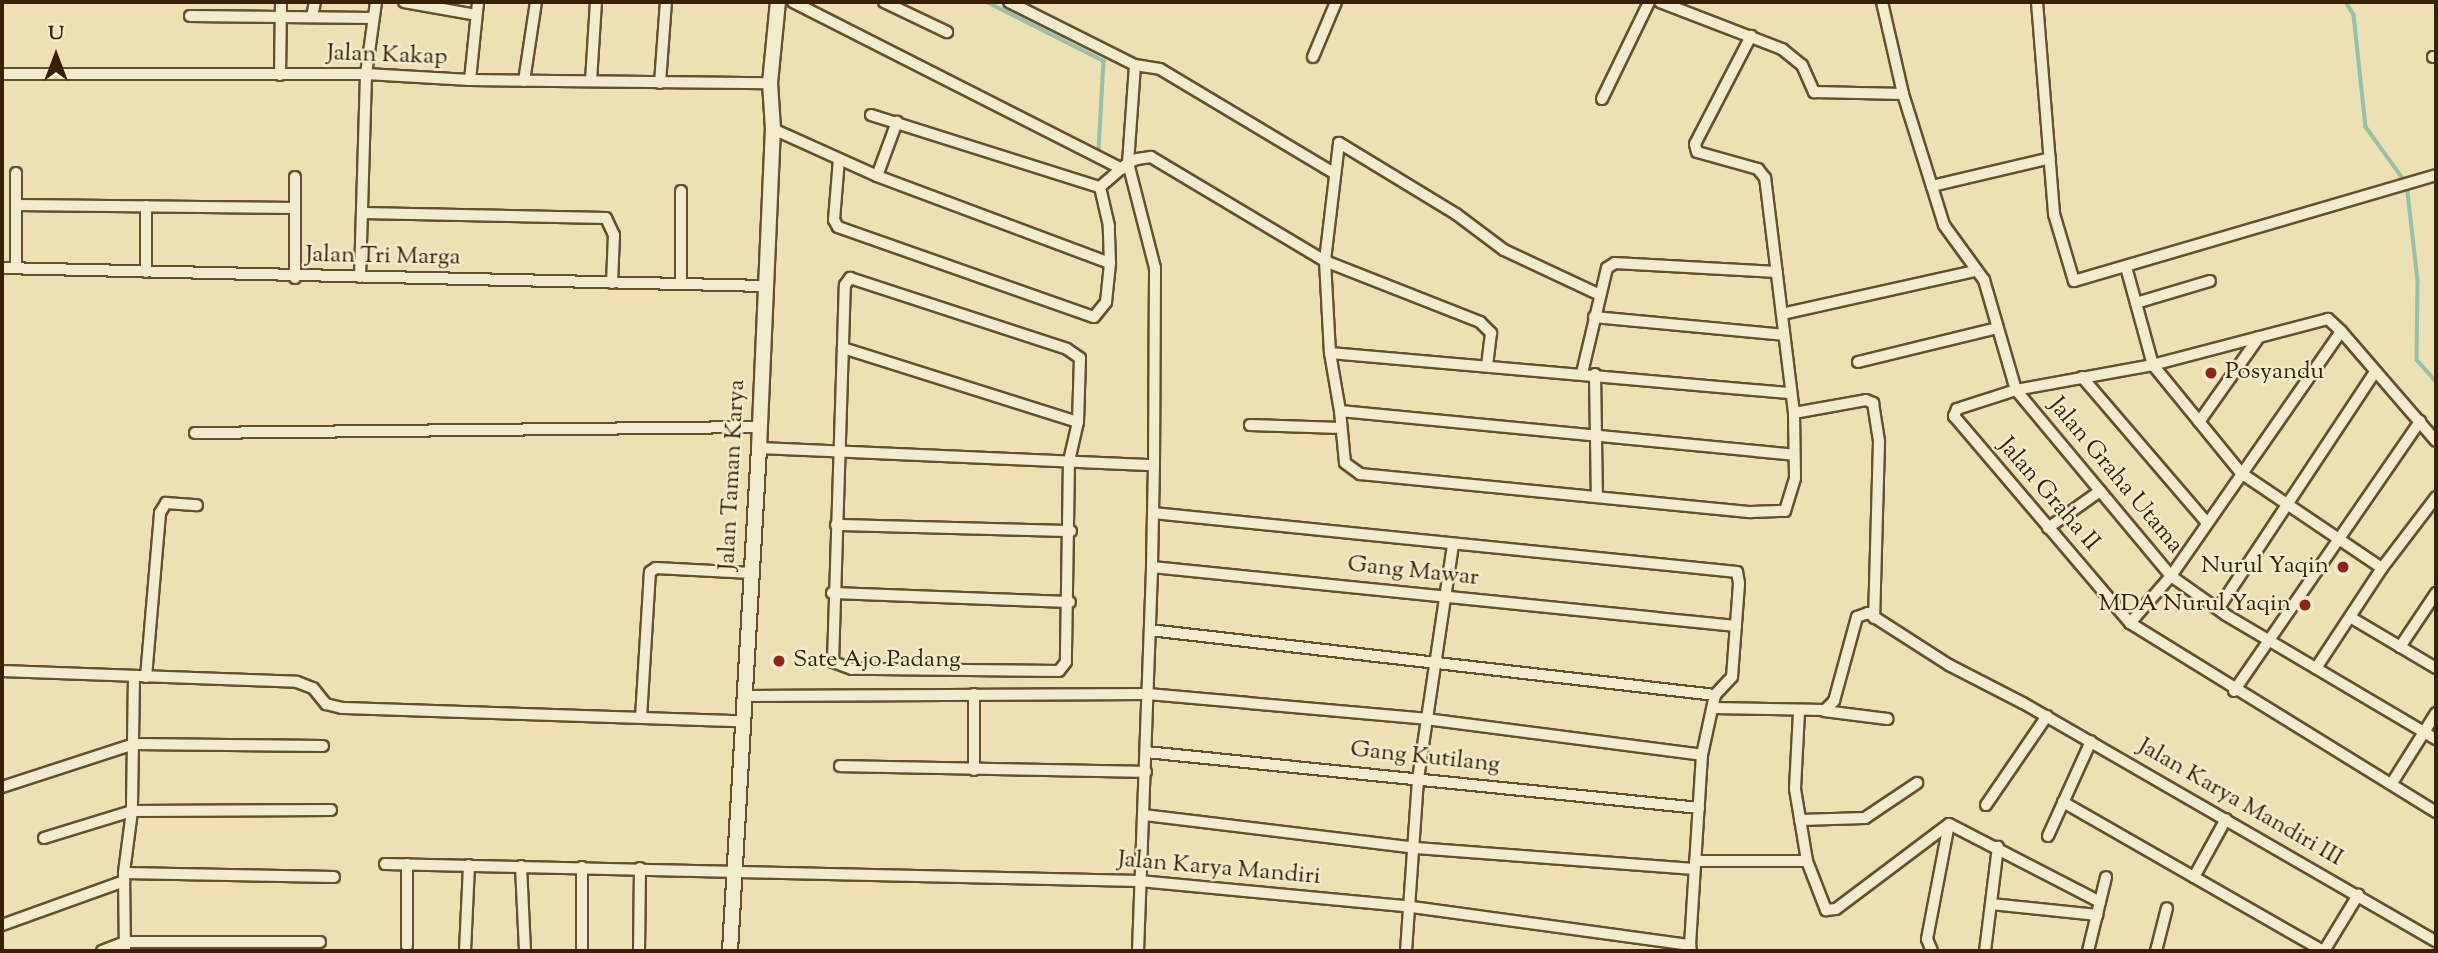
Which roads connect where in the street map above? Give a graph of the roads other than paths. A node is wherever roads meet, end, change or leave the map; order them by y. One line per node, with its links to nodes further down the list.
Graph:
1 (213, 2): 19 (street)
2 (281, 2): 23 (street)
3 (314, 2): 22 (street)
4 (376, 2): 24 (street)
5 (404, 2): 20 (street)
6 (478, 2): 20 (street)
7 (536, 2): 33 (street)
8 (596, 2): 34 (street)
9 (666, 2): 35 (street)
10 (778, 2): 36 (street, Jalan Taman Karya)
11 (793, 2): 44 (street)
12 (884, 2): 25 (street)
13 (1009, 2): 28 (street)
14 (1336, 2): 27 (street)
15 (1649, 2): 38 (street)
16 (1660, 2): 26 (street)
17 (1882, 2): 37 (street)
18 (2037, 2): 42 (street)
19 (212, 15): 21 (street); 23 (street)
20 (476, 15): 32 (street)
21 (190, 16)
22 (312, 17): 23 (street); 24 (street)
23 (281, 18): 31 (street)
24 (373, 18): 30 (street)
25 (947, 32)
26 (1751, 36): 37 (street); 64 (street)
27 (1313, 57)
28 (1135, 65): 44 (street); 46 (street)
29 (2, 74): 31 (street, Jalan Kakap)
30 (366, 74): 31 (street, Jalan Kakap); 32 (street, Jalan Kakap); 56 (street)
31 (281, 75)
32 (470, 80): 33 (street, Jalan Kakap)
33 (524, 81): 34 (street, Jalan Kakap)
34 (591, 82): 35 (street, Jalan Kakap)
35 (660, 83): 36 (street, Jalan Kakap)
36 (770, 83): 41 (street, Jalan Taman Karya)
37 (1903, 94): 50 (street)
38 (1602, 99)
39 (872, 115): 40 (street)
40 (897, 121): 48 (street); 51 (street)
41 (773, 129): 43 (street); 70 (street, Jalan Taman Karya)
42 (2050, 158): 50 (street); 59 (street)
43 (839, 159): 48 (street); 58 (street)
44 (1125, 166): 51 (street); 57 (street); 105 (street)
45 (16, 173): 53 (street)
46 (1334, 173): 57 (street); 71 (street)
47 (2436, 175): 59 (street)
48 (877, 176): 58 (street)
49 (295, 177): 55 (street)
50 (1932, 186): 62 (street)
51 (1100, 187): 58 (street)
52 (681, 191): 69 (street)
53 (16, 205): 54 (street); 61 (street)
54 (146, 206): 55 (street); 63 (street)
55 (295, 208): 66 (street)
56 (363, 213): 65 (street); 68 (street)
57 (1325, 261): 80 (street); 82 (street)
58 (1110, 263)
59 (2126, 267): 72 (street)
60 (2, 268): 61 (street, Jalan Tri Marga)
61 (16, 268): 63 (street, Jalan Tri Marga)
62 (1974, 271): 73 (street); 75 (street)
63 (146, 272): 66 (street, Jalan Tri Marga)
64 (1777, 272): 71 (street); 73 (street)
65 (360, 277): 66 (street, Jalan Tri Marga); 68 (street, Jalan Tri Marga)
66 (295, 278)
67 (2210, 281): 72 (street)
68 (612, 283): 69 (street, Jalan Tri Marga)
69 (681, 284): 70 (street, Jalan Tri Marga)
70 (765, 286): 96 (street, Jalan Taman Karya)
71 (1600, 295): 74 (street)
72 (2136, 303): 83 (street)
73 (1782, 314): 77 (street)
74 (1594, 317): 77 (street); 85 (street)
75 (1998, 328): 81 (street); 88 (street)
76 (2341, 331): 78 (street, Jalan Graha II); 84 (street); 106 (street)
77 (1783, 335): 89 (street)
78 (2260, 336): 83 (street, Jalan Graha II); 94 (street)
79 (843, 348): 93 (street); 93 (street); 102 (street)
80 (1330, 353): 82 (street); 90 (street)
81 (1858, 362)
82 (1487, 364): 85 (street)
83 (2153, 365): 87 (street, Jalan Graha II); 94 (street)
84 (2375, 372): 92 (street); 111 (street)
85 (1582, 373): 86 (street)
86 (1595, 374): 89 (street); 99 (street)
87 (2082, 377): 88 (street, Jalan Graha II); 113 (street)
88 (2016, 390): 107 (street, Jalan Graha Utama); 115 (street, Jalan Graha II)
89 (1791, 393): 91 (street)
90 (1340, 411): 97 (street); 99 (street)
91 (1794, 413): 103 (street); 129 (street)
92 (2420, 421): 100 (street); 117 (street)
93 (1078, 422): 104 (street)
94 (2199, 422): 106 (street)
95 (1250, 425): 97 (street)
96 (760, 427): 98 (street); 101 (street, Jalan Taman Karya)
97 (1341, 428): 108 (street)
98 (195, 433)
99 (1597, 434): 103 (street); 108 (street)
100 (2436, 441)
101 (759, 448): 102 (street); 121 (street, Jalan Taman Karya)
102 (840, 450): 104 (street); 114 (street)
103 (1794, 455): 108 (street)
104 (1069, 461): 105 (street); 116 (street)
105 (1154, 465): 112 (street)
106 (2241, 473): 111 (street); 113 (street)
107 (2100, 491): 115 (street); 122 (street, Jalan Graha Utama)
108 (1597, 496)
109 (2436, 497): 120 (street)
110 (197, 505): 140 (street)
111 (2287, 505): 117 (street); 127 (street)
112 (1153, 513): 118 (street); 119 (street)
113 (2207, 523): 122 (street)
114 (836, 525): 116 (street); 123 (street)
115 (2048, 527): 130 (street, Jalan Graha II)
116 (1071, 531): 126 (street)
117 (2336, 537): 120 (street); 133 (street)
118 (1452, 545): 125 (street); 131 (street)
119 (1152, 567): 125 (street, Gang Mawar); 132 (street)
120 (2382, 568): 128 (street)
121 (751, 573): 145 (street, Jalan Taman Karya); 151 (street)
122 (2171, 576): 127 (street, Jalan Graha Utama); 130 (street)
123 (832, 593): 126 (street); 126 (street)
124 (2436, 593): 134 (street)
125 (1441, 596): 131 (street, Gang Mawar); 135 (street)
126 (1070, 602)
127 (2218, 609): 133 (street, Jalan Graha Utama)
128 (2350, 617): 134 (street); 136 (street)
129 (1874, 618): 147 (street); 150 (street, Jalan Karya Mandiri III)
130 (2130, 623): 141 (street, Jalan Graha II)
131 (1736, 626): 144 (street)
132 (1150, 631): 135 (street); 143 (street)
133 (2267, 639): 136 (street, Jalan Graha Utama); 141 (street)
134 (2400, 647): 137 (street)
135 (1433, 660): 144 (street); 152 (street)
136 (2316, 668): 155 (street, Jalan Graha Utama)
137 (2436, 668)
138 (2, 671): 139 (street)
139 (134, 677): 140 (street); 158 (street)
140 (146, 677): 151 (street)
141 (2234, 691): 167 (street, Jalan Graha II)
142 (974, 694): 143 (street); 145 (street); 163 (street)
143 (1148, 694): 152 (street); 160 (street)
144 (1714, 695): 146 (street)
145 (744, 696): 154 (street, Jalan Taman Karya)
146 (1714, 708): 148 (street); 161 (street)
147 (1823, 711): 148 (street); 153 (street)
148 (1799, 712): 176 (street)
149 (2436, 713): 155 (street)
150 (2048, 716): 157 (street, Jalan Karya Mandiri III); 170 (street)
151 (641, 718): 154 (street)
152 (1426, 719): 161 (street); 165 (street)
153 (1888, 719)
154 (742, 721): 191 (street, Jalan Taman Karya)
155 (2424, 732): 156 (street, Jalan Graha Utama); 167 (street)
156 (2436, 739)
157 (2091, 741): 169 (street); 177 (street, Jalan Karya Mandiri III)
158 (134, 744): 159 (street); 168 (street); 173 (street)
159 (323, 746)
160 (1146, 752): 164 (street); 165 (street, Gang Kutilang)
161 (1702, 755): 171 (street)
162 (841, 766): 163 (street)
163 (974, 770): 164 (street)
164 (1146, 772): 175 (street)
165 (1418, 779): 171 (street, Gang Kutilang); 182 (street)
166 (1917, 783): 176 (street)
167 (2392, 783): 174 (street, Jalan Graha II)
168 (2, 787)
169 (2063, 802): 179 (street); 195 (street)
170 (1986, 806)
171 (1699, 808): 187 (street)
172 (331, 810): 173 (street)
173 (132, 811): 180 (street); 192 (street)
174 (2436, 812)
175 (1144, 815): 182 (street); 196 (street)
176 (1800, 820): 183 (street)
177 (2226, 820): 195 (street); 197 (street, Jalan Karya Mandiri III)
178 (1949, 824): 181 (street); 183 (street); 217 (street)
179 (2048, 836)
180 (44, 838)
181 (1998, 847): 198 (street); 199 (street)
182 (1416, 848): 187 (street); 200 (street)
183 (1807, 861): 187 (street)
184 (385, 864): 185 (street, Jalan Karya Mandiri)
185 (407, 864): 186 (street, Jalan Karya Mandiri); 207 (street)
186 (469, 865): 188 (street, Jalan Karya Mandiri); 210 (street)
187 (1694, 865): 208 (street)
188 (521, 866): 189 (street, Jalan Karya Mandiri); 211 (street)
189 (582, 867): 190 (street, Jalan Karya Mandiri); 212 (street)
190 (640, 868): 191 (street, Jalan Karya Mandiri); 213 (street)
191 (734, 869): 196 (street, Jalan Karya Mandiri); 214 (street, Jalan Taman Karya)
192 (124, 877): 193 (street); 203 (street); 206 (street)
193 (334, 877)
194 (2106, 877): 198 (street)
195 (2194, 877): 221 (street)
196 (1139, 881): 200 (street, Jalan Karya Mandiri); 215 (street)
197 (2358, 895): 204 (street, Jalan Karya Mandiri III); 221 (street)
198 (2100, 902): 202 (street)
199 (1991, 904): 202 (street); 218 (street)
200 (1412, 907): 208 (street, Jalan Karya Mandiri); 216 (street)
201 (2167, 908): 220 (street)
202 (2097, 915): 219 (street)
203 (2, 925)
204 (2436, 941)
205 (320, 942): 206 (street)
206 (125, 946): 209 (street)
207 (407, 946)
208 (1691, 948)
209 (102, 951)
210 (465, 951)
211 (525, 951)
212 (582, 951)
213 (639, 951)
214 (730, 951)
215 (1138, 951)
216 (1406, 951)
217 (1932, 951)
218 (1985, 951)
219 (2088, 951)
220 (2156, 951)
221 (2323, 951)

